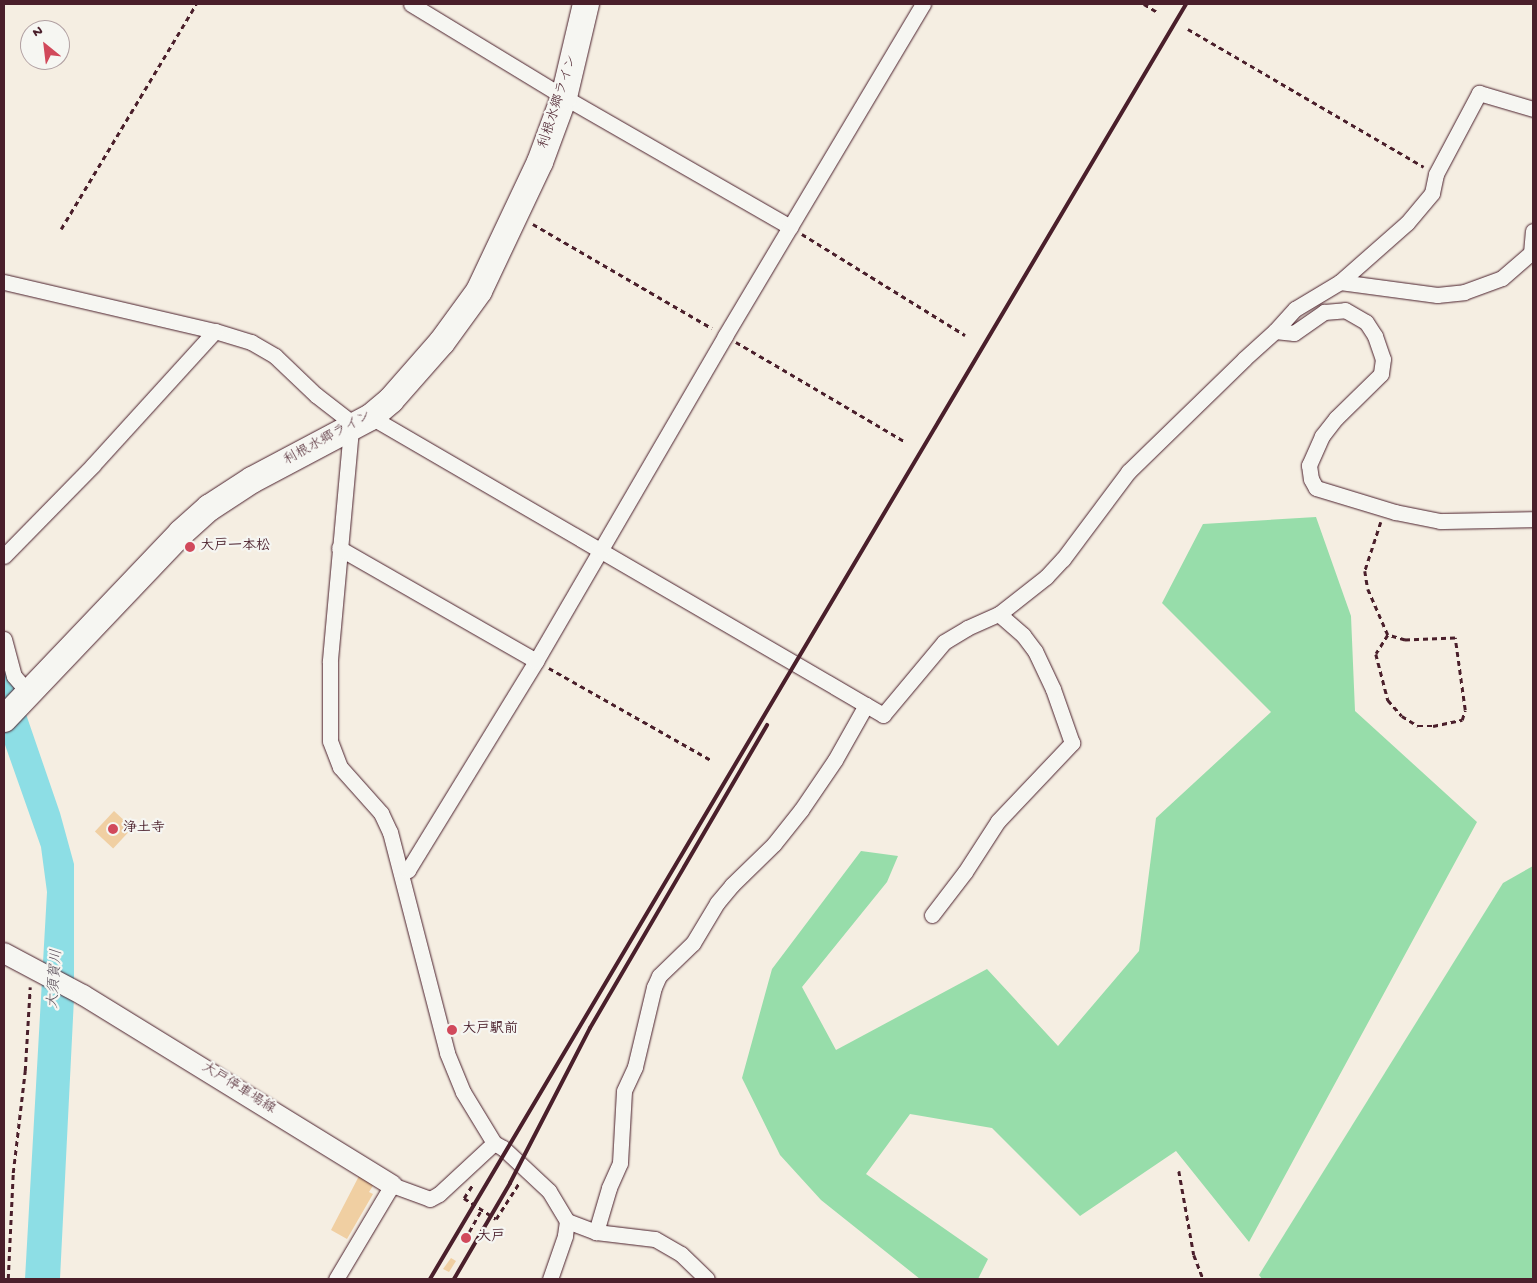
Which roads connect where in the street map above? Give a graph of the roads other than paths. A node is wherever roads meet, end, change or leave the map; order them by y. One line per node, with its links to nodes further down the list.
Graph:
1 (411, 4): 4 (street)
2 (586, 4): 4 (highway, 利根水郷ライン)
3 (923, 4): 6 (street)
4 (564, 97): 6 (street); 13 (highway, 利根水郷ライン)
5 (1533, 109): 10 (street)
6 (790, 227): 16 (street)
7 (1533, 231): 8 (street)
8 (1532, 254): 10 (street)
9 (4, 282): 11 (street)
10 (1340, 282): 12 (street)
11 (215, 331): 13 (street); 17 (street)
12 (1275, 331): 14 (street); 18 (street)
13 (359, 424): 15 (street); 16 (street); 21 (highway, 利根水郷ライン)
14 (1533, 519)
15 (339, 548): 20 (street); 24 (street)
16 (601, 549): 20 (street); 22 (street)
17 (4, 556)
18 (999, 614): 22 (street); 25 (street)
19 (4, 639): 21 (street)
20 (536, 661): 24 (street)
21 (25, 696): 23 (highway, 利根水郷ライン)
22 (866, 705): 30 (street)
23 (4, 719)
24 (402, 873): 27 (street)
25 (932, 916)
26 (4, 953): 28 (main road, 大戸停車場線)
27 (494, 1143): 28 (street); 29 (street)
28 (392, 1185): 31 (street)
29 (567, 1221): 30 (street); 32 (street)
30 (596, 1232): 33 (street)
31 (336, 1279)
32 (550, 1279)
33 (707, 1279)

